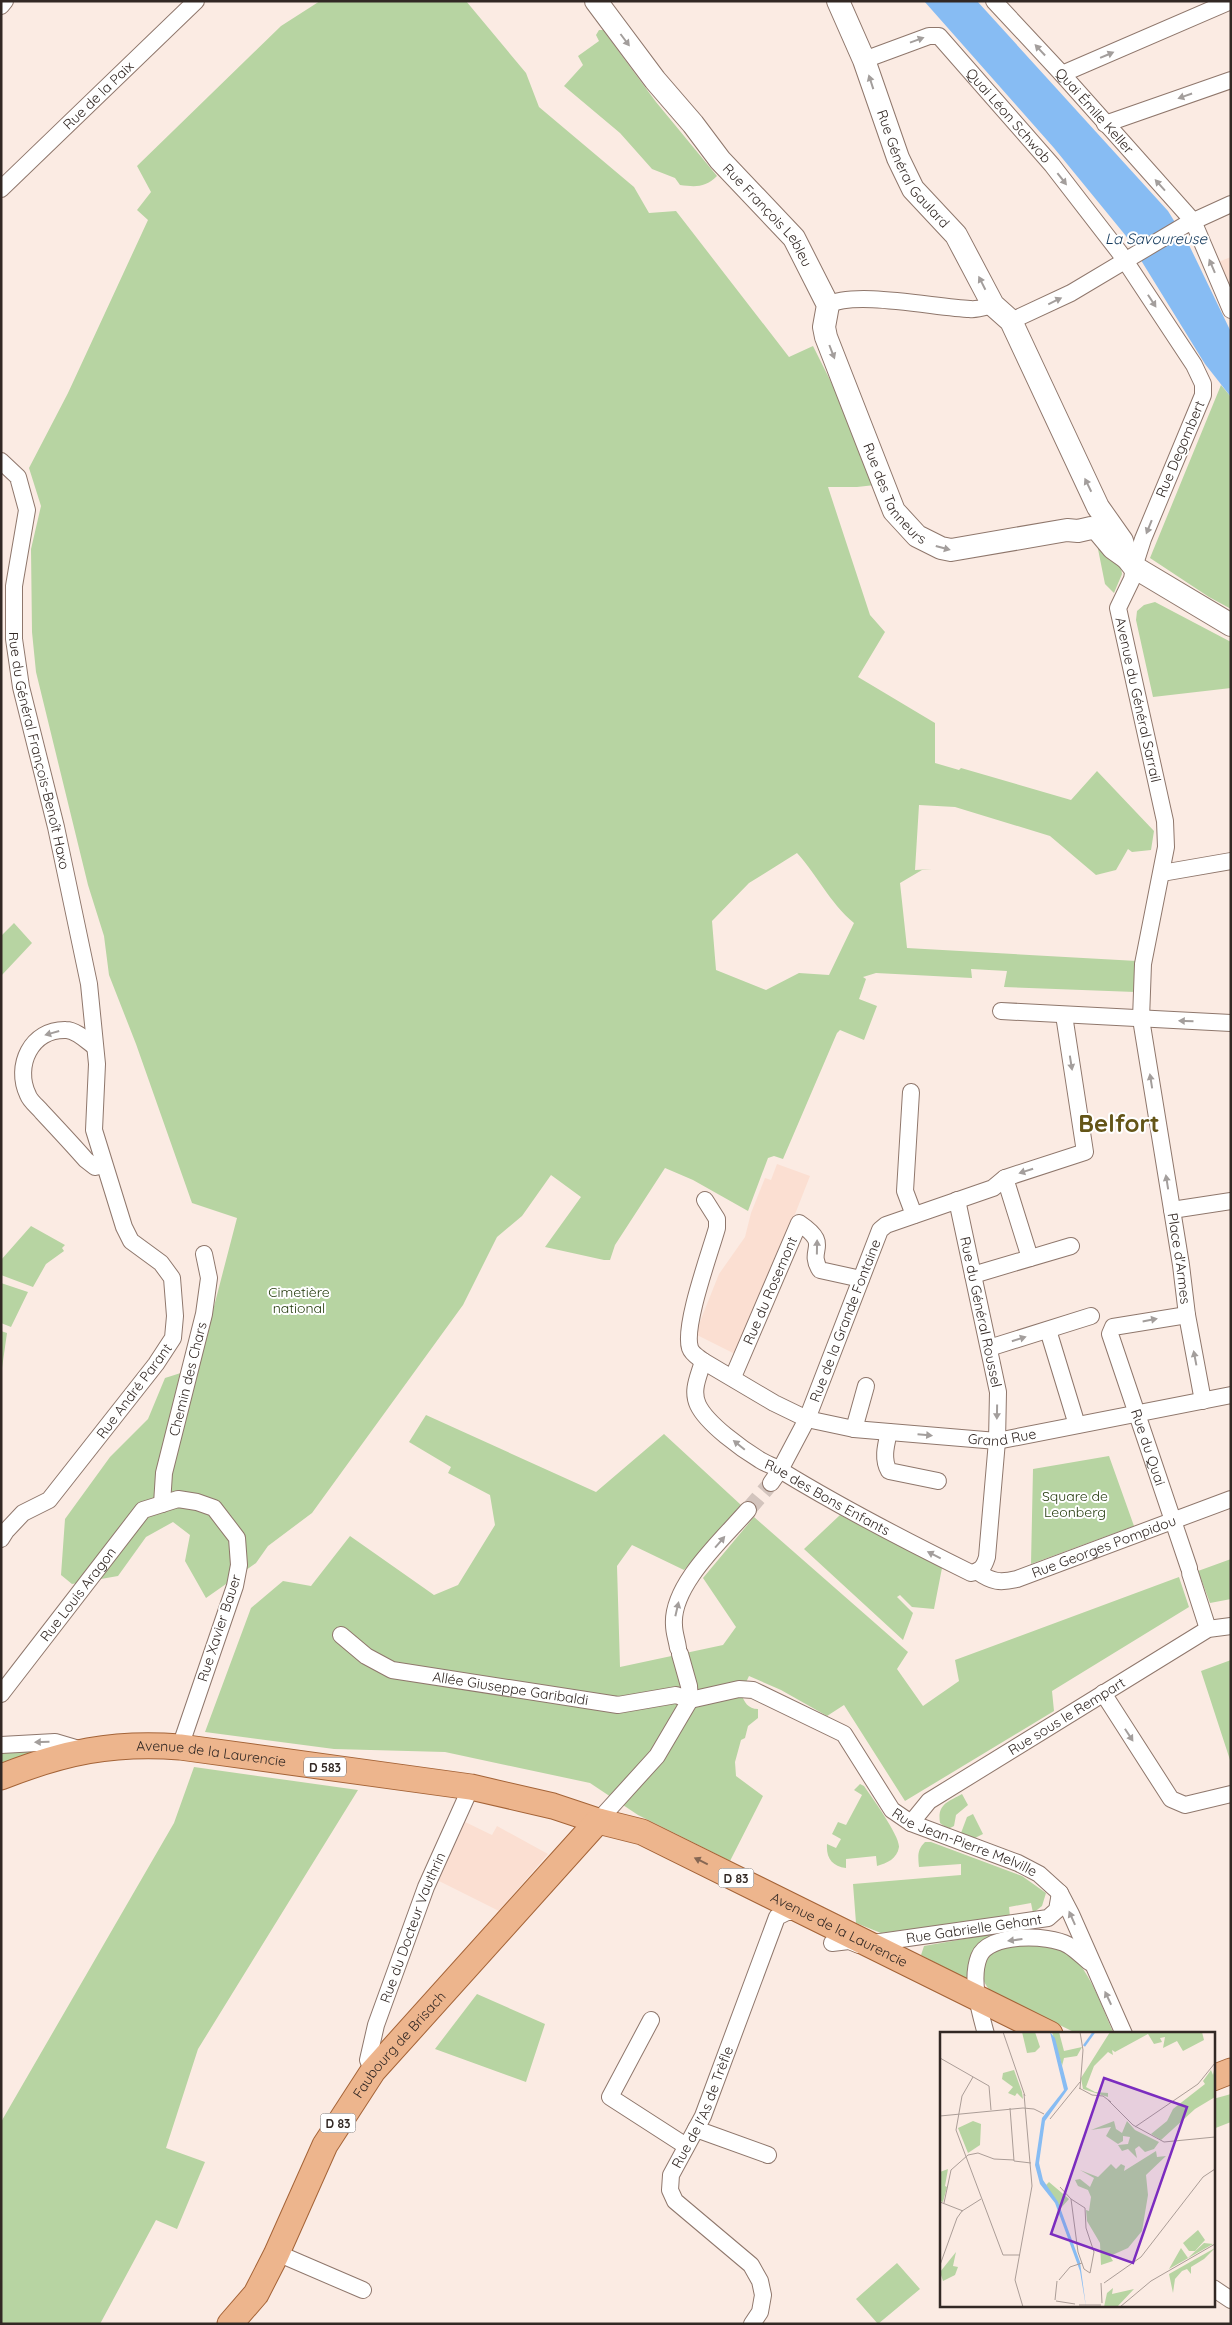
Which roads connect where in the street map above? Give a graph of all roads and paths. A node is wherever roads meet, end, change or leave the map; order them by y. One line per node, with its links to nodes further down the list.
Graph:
1 (5, 1): 7 (street)
2 (196, 1): 12 (street, Rue de la Paix)
3 (596, 1): 16 (main road, Rue François Lebleu, one-way to 16)
4 (838, 1): 8 (main road, Rue Général Gaulard)
5 (994, 1): 9 (street, Quai Émile Keller, one-way to 5)
6 (1231, 2): 9 (street, one-way to 6)
7 (1, 6)
8 (864, 60): 15 (street, Quai Léon Schwob, one-way to 15); 17 (main road, Rue Général Gaulard, one-way to 8)
9 (1062, 74): 11 (street, Quai Émile Keller)
10 (1231, 80): 11 (street, one-way to 11)
11 (1105, 124): 14 (street, Quai Émile Keller, one-way to 11)
12 (1, 189)
13 (1231, 204): 14 (street)
14 (1187, 224): 15 (street); 18 (street, Quai Émile Keller, one-way to 14)
15 (1130, 257): 19 (street, one-way to 15); 23 (street, Rue Degombert, one-way to 23)
16 (828, 305): 17 (street); 22 (main road, Rue des Tanneurs, one-way to 22)
17 (993, 305): 19 (main road, Rue Général Gaulard)
18 (1231, 310)
19 (1011, 322): 21 (main road, one-way to 19)
20 (1, 461): 31 (street, Rue du Général François-Benoît Haxo)
21 (1098, 507): 22 (street, Rue des Tanneurs); 23 (main road)
22 (1067, 530): 23 (main road, Rue des Tanneurs)
23 (1130, 563): 24 (main road, Rue des Tanneurs); 26 (street, Avenue du Général Sarrail)
24 (1231, 625)
25 (1231, 861): 26 (street)
26 (1162, 873): 29 (street, Avenue du Général Sarrail)
27 (1001, 1011): 28 (street)
28 (1064, 1015): 29 (street); 34 (street, Rue de la Grande Fontaine, one-way to 34)
29 (1141, 1019): 30 (street, one-way to 29); 38 (street, Place d'Armes, one-way to 29)
30 (1231, 1023)
31 (95, 1047): 33 (street, Rue André Parant); 33 (street, one-way to 33)
32 (911, 1092): 39 (street)
33 (104, 1165): 67 (street, Rue André Parant)
34 (1005, 1178): 35 (street, Rue de la Grande Fontaine); 42 (street)
35 (963, 1198): 39 (street, Rue de la Grande Fontaine); 43 (street, Rue du Général Roussel)
36 (706, 1200): 50 (street)
37 (1231, 1201): 38 (street)
38 (1172, 1210): 45 (street, Place d'Armes)
39 (914, 1216): 44 (street, Rue de la Grande Fontaine)
40 (1071, 1246): 42 (street)
41 (204, 1254): 64 (street, Chemin des Chars)
42 (1030, 1258): 43 (street)
43 (973, 1275): 49 (street, Rue du Général Roussel)
44 (861, 1279): 51 (street, Rue du Rosemont, one-way to 51); 56 (street, Rue de la Grande Fontaine)
45 (1187, 1315): 47 (street, Place d'Armes, one-way to 45); 54 (street, one-way to 45)
46 (1091, 1316): 48 (street)
47 (1113, 1327): 55 (street, Rue du Quai)
48 (1048, 1330): 49 (street, one-way to 48); 57 (street)
49 (989, 1348): 60 (street, Rue du Général Roussel, one-way to 60)
50 (703, 1361): 51 (street, Grand Rue); 61 (street, Rue des Bons Enfants, one-way to 50)
51 (732, 1376): 56 (street, Grand Rue)
52 (866, 1386): 58 (street)
53 (1231, 1395): 54 (street, Grand Rue)
54 (1203, 1400): 55 (street, Grand Rue)
55 (1138, 1413): 57 (street, Grand Rue); 66 (street, Rue du Quai)
56 (807, 1419): 58 (street, Grand Rue); 61 (street, Rue de la Grande Fontaine)
57 (1077, 1425): 60 (street, Grand Rue)
58 (854, 1429): 59 (street, Grand Rue)
59 (889, 1432): 60 (street, Grand Rue, one-way to 60); 62 (street)
60 (997, 1441): 68 (street, Rue du Général Roussel)
61 (776, 1477): 68 (street, Rue des Bons Enfants, one-way to 61)
62 (938, 1481)
63 (1231, 1499): 66 (street, Rue Georges Pompidou)
64 (162, 1504): 74 (street, Rue Louis Aragon); 76 (street, Rue Xavier Bauer)
65 (748, 1510): 72 (street, one-way to 65)
66 (1172, 1521): 68 (street, Rue Georges Pompidou); 70 (street, Rue du Quai)
67 (1, 1539)
68 (978, 1572)
69 (1231, 1626): 70 (street, Rue sous le Rempart)
70 (1208, 1629): 73 (street, Rue sous le Rempart)
71 (341, 1635): 72 (street, Allée Giuseppe Garibaldi)
72 (690, 1693): 81 (street); 82 (street, Rue Jean-Pierre Melville)
73 (1103, 1693): 80 (street, one-way to 80); 82 (street, Rue sous le Rempart)
74 (1, 1694)
75 (1, 1745): 77 (street, Avenue de la Laurencie, one-way to 75)
76 (180, 1747): 77 (main road, Avenue de la Laurencie / D 583); 79 (main road, Avenue de la Laurencie / D 583)
77 (82, 1750): 78 (main road, D 583)
78 (1, 1777)
79 (471, 1786): 81 (main road, Avenue de la Laurencie / D 583); 94 (street, Rue du Docteur Vauthrin)
80 (1231, 1794)
81 (598, 1821): 84 (main road, Avenue de la Laurencie / D 83, one-way to 81); 85 (main road, Avenue de la Laurencie / D 83); 94 (main road, Faubourg de Brisach / D 83)
82 (911, 1823): 83 (street, Rue Jean-Pierre Melville)
83 (1060, 1893): 87 (street, Rue Gabrielle Gehant); 88 (street, Rue Jean-Pierre Melville, one-way to 83)
84 (808, 1912): 85 (street); 87 (main road, Avenue de la Laurencie / D 83)
85 (777, 1916): 86 (main road, Avenue de la Laurencie / D 83); 97 (street, Rue de l'As de Trèfle)
86 (832, 1943): 87 (street, Rue Gabrielle Gehant); 89 (main road, Avenue de la Laurencie / D 83)
87 (870, 1944): 89 (main road, Avenue de la Laurencie / D 83)
88 (1091, 1963): 89 (street, Rue Gabrielle Gehant, one-way to 89); 93 (street, Rue Gabrielle Gehant, one-way to 88)
89 (982, 2015): 91 (main road, Avenue de la Laurencie / D 83); 92 (main road, Avenue de la Laurencie / D 83)
90 (651, 2020): 98 (street)
91 (1023, 2032)
92 (1043, 2032)
93 (1123, 2032)
94 (373, 2071): 100 (main road, Faubourg de Brisach / D 83)
95 (1231, 2071): 96 (main road)
96 (1214, 2078)
97 (696, 2129): 98 (street, Rue de l'As de Trèfle); 99 (street)
98 (686, 2146): 105 (street, Rue de l'As de Trèfle)
99 (768, 2156)
100 (277, 2253): 102 (street); 104 (main road, Faubourg de Brisach / D 83)
101 (1214, 2289): 103 (street)
102 (362, 2290)
103 (1231, 2300)
104 (233, 2323)
105 (752, 2324)

